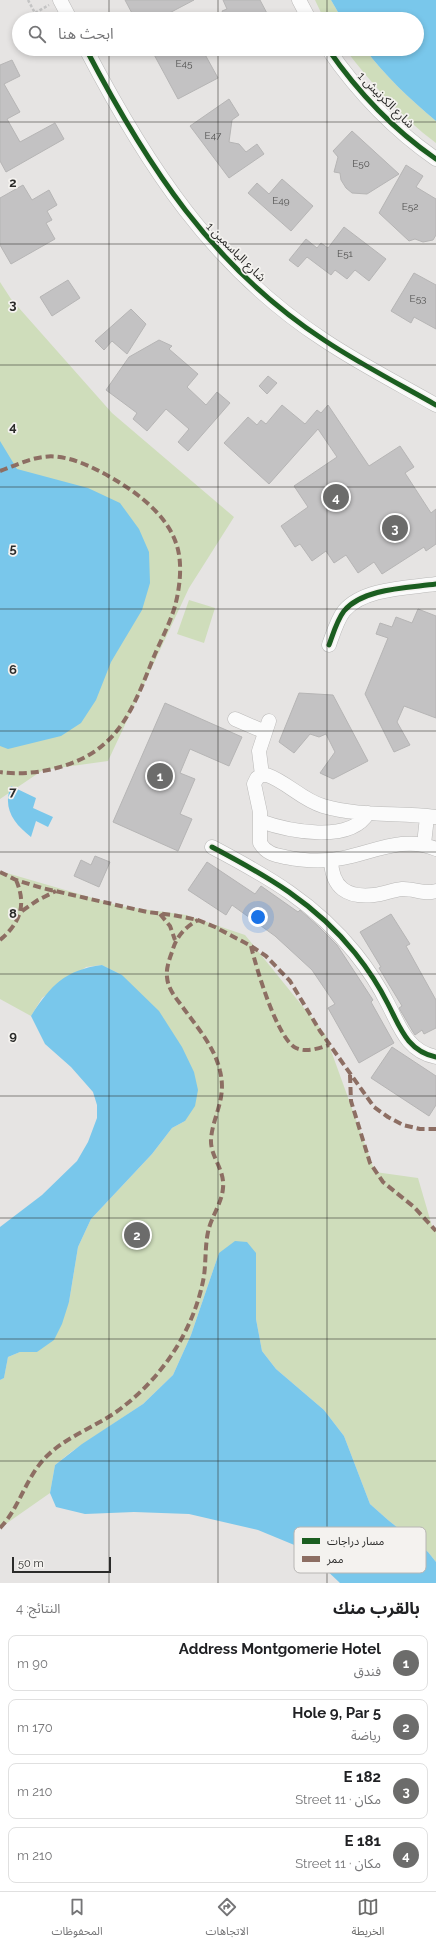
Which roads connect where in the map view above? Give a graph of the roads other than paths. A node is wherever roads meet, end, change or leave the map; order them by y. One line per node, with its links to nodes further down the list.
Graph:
1 (299, 0): 4 (street)
2 (56, 2): 3 (street)
3 (64, 12)
4 (305, 12)
5 (90, 56): 8 (street, شارع الياسمين 1)
6 (333, 56): 7 (street, شارع الكرنيش 1)
7 (436, 158)
8 (436, 405)
9 (436, 584): 10 (street)
10 (329, 645)
11 (235, 719): 12 (street)
12 (262, 775): 13 (street); 14 (street)
13 (276, 780): 14 (street); 15 (street)
14 (257, 795): 17 (street)
15 (368, 813): 16 (street); 17 (street)
16 (434, 817): 19 (street)
17 (260, 821): 20 (street)
18 (212, 847): 22 (street)
19 (430, 847): 20 (street)
20 (331, 860): 21 (street)
21 (436, 891)
22 (436, 1057)

